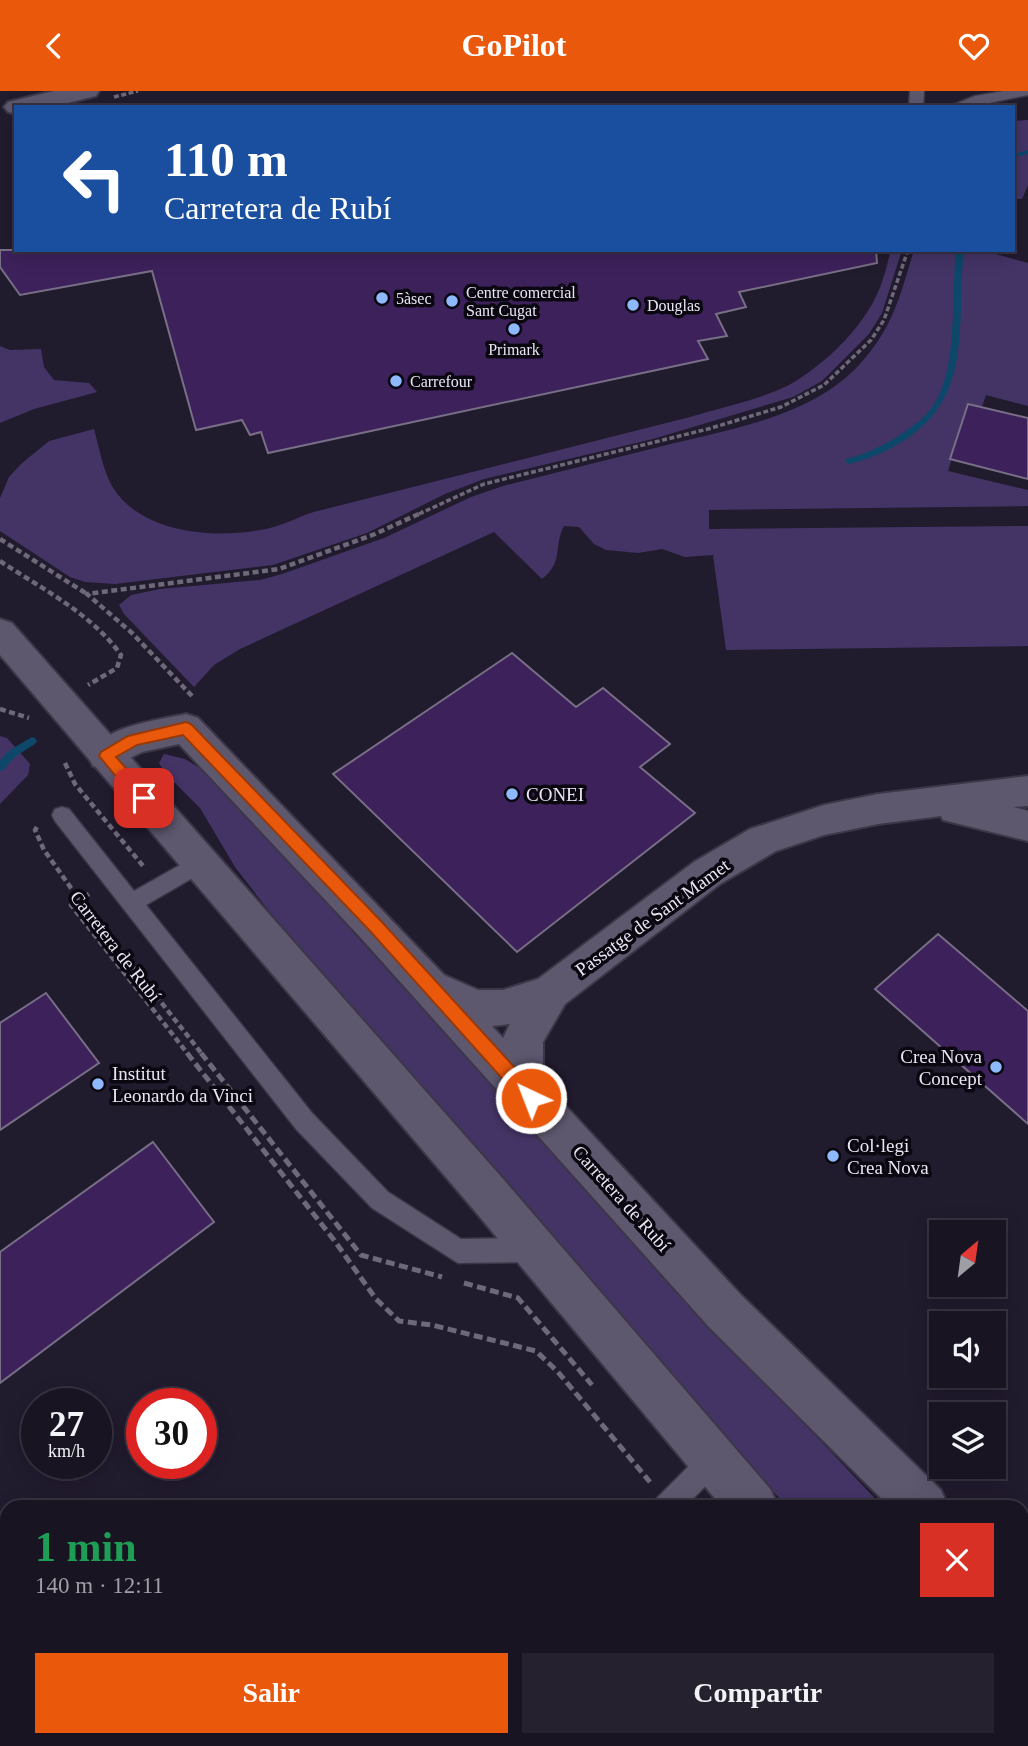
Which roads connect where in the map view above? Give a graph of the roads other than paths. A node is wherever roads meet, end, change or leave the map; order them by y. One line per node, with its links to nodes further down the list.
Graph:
1 (87, 91): 3 (street)
2 (1028, 91): 4 (lane)
3 (25, 105)
4 (961, 105)
5 (0, 632): 6 (street)
6 (106, 756): 11 (street); 13 (street, Carretera de Rubí)
7 (1028, 791): 9 (street, Passatge de Sant Mamet)
8 (65, 804): 12 (lane)
9 (916, 804): 10 (street, Passatge de Sant Mamet); 14 (street, Passatge de Sant Mamet)
10 (1028, 826)
11 (201, 863): 12 (lane); 16 (street)
12 (132, 903): 16 (lane)
13 (425, 984): 14 (street, Passatge de Sant Mamet); 15 (street, Carretera de Rubí)
14 (551, 992): 15 (street, Passatge de Sant Mamet)
15 (531, 1098): 20 (street, Carretera de Rubí)
16 (536, 1250): 17 (street)
17 (713, 1460): 18 (lane); 19 (street)
18 (673, 1500)
19 (748, 1500)
20 (917, 1500)

